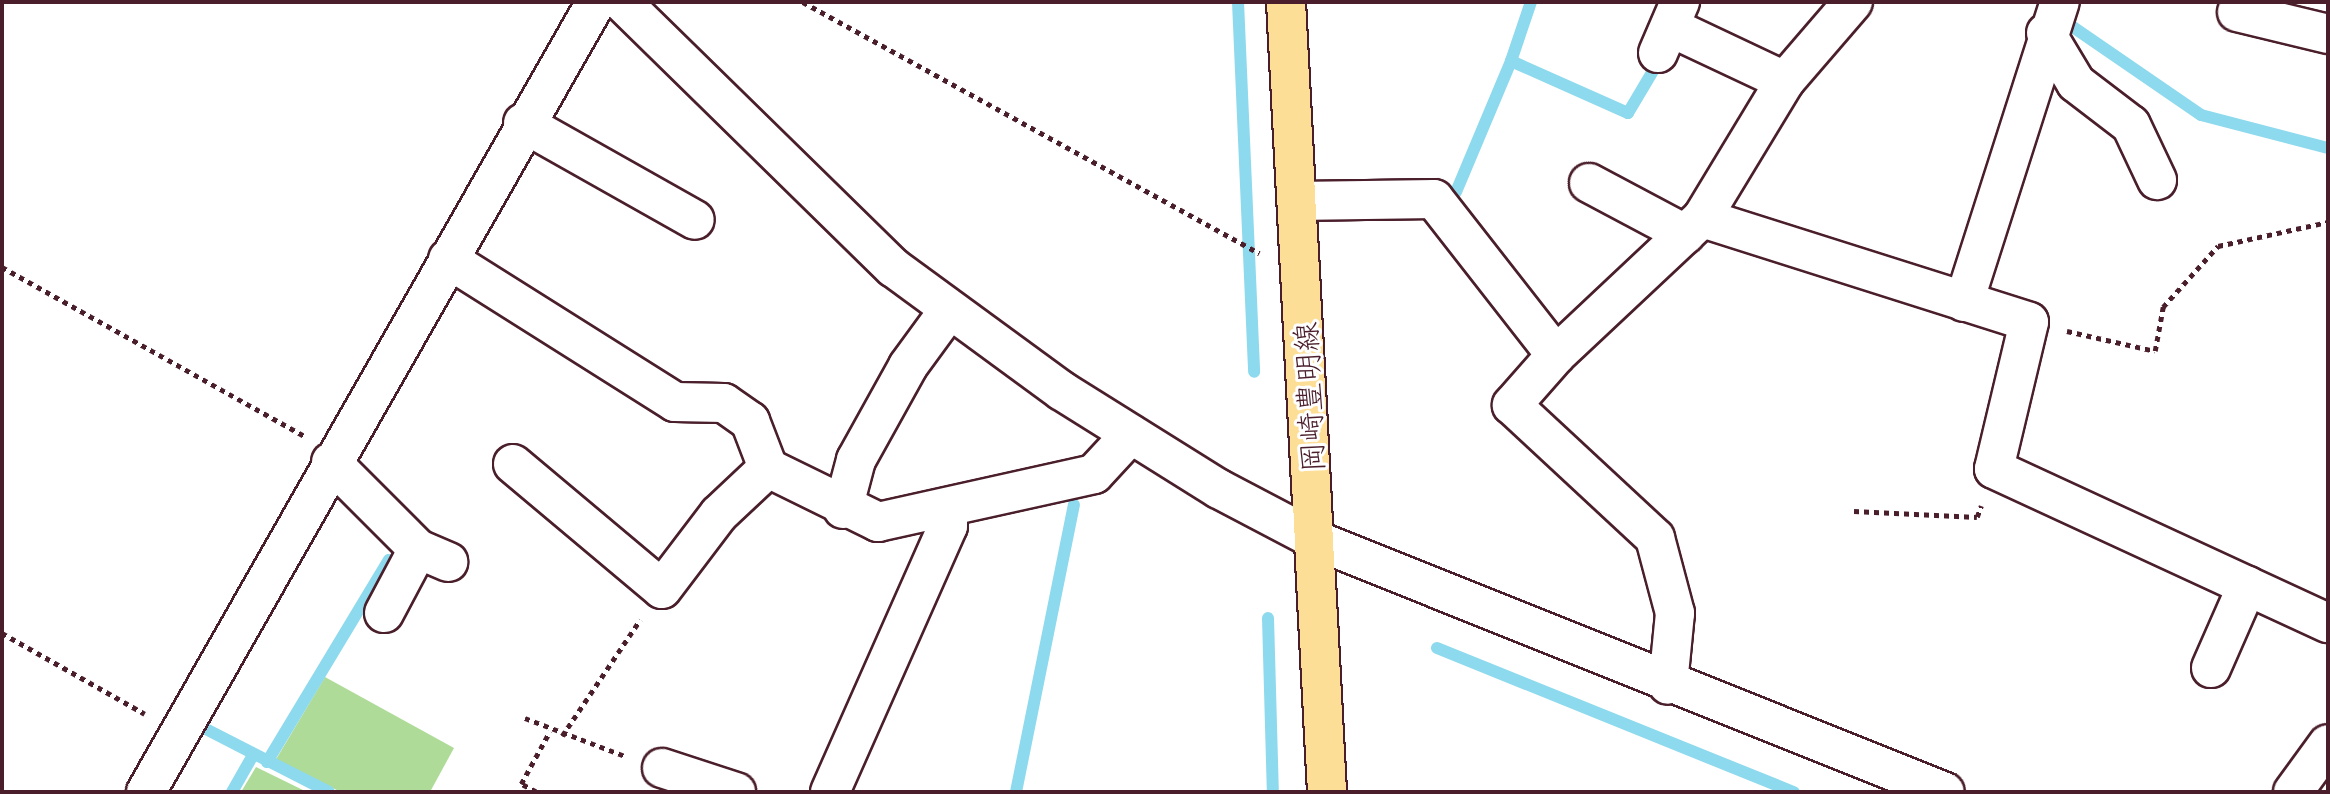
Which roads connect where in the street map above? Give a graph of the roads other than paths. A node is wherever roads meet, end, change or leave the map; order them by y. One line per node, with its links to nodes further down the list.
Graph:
1 (596, 2): 10 (street)
2 (622, 2): 18 (street)
3 (1286, 2): 13 (main road, 岡崎豊明線)
4 (1853, 2): 9 (street)
5 (2237, 12): 8 (street)
6 (2051, 22): 11 (street); 17 (street)
7 (1669, 27): 9 (street)
8 (2328, 34)
9 (1785, 82): 15 (street)
10 (523, 123): 14 (street); 16 (street)
11 (2157, 180)
12 (1590, 183): 15 (street)
13 (1297, 201): 19 (street); 26 (main road, 岡崎豊明線)
14 (695, 220)
15 (1693, 226): 17 (street); 19 (street)
16 (448, 259): 21 (street); 23 (street)
17 (1964, 302): 27 (street)
18 (949, 310): 20 (street); 25 (street)
19 (1556, 355): 31 (street)
20 (1131, 434): 24 (street); 26 (street)
21 (333, 457): 28 (street); 34 (street)
22 (513, 464): 23 (street)
23 (768, 468): 25 (street)
24 (948, 507): 25 (street); 36 (street)
25 (843, 509)
26 (1318, 541): 31 (street); 37 (main road, 岡崎豊明線)
27 (2247, 586): 29 (street); 30 (street)
28 (384, 612)
29 (2328, 623)
30 (2211, 668)
31 (1668, 685): 38 (street)
32 (2328, 744): 39 (street)
33 (662, 768): 35 (street)
34 (146, 792)
35 (736, 792)
36 (830, 792)
37 (1327, 792)
38 (1945, 792)
39 (2294, 792)

